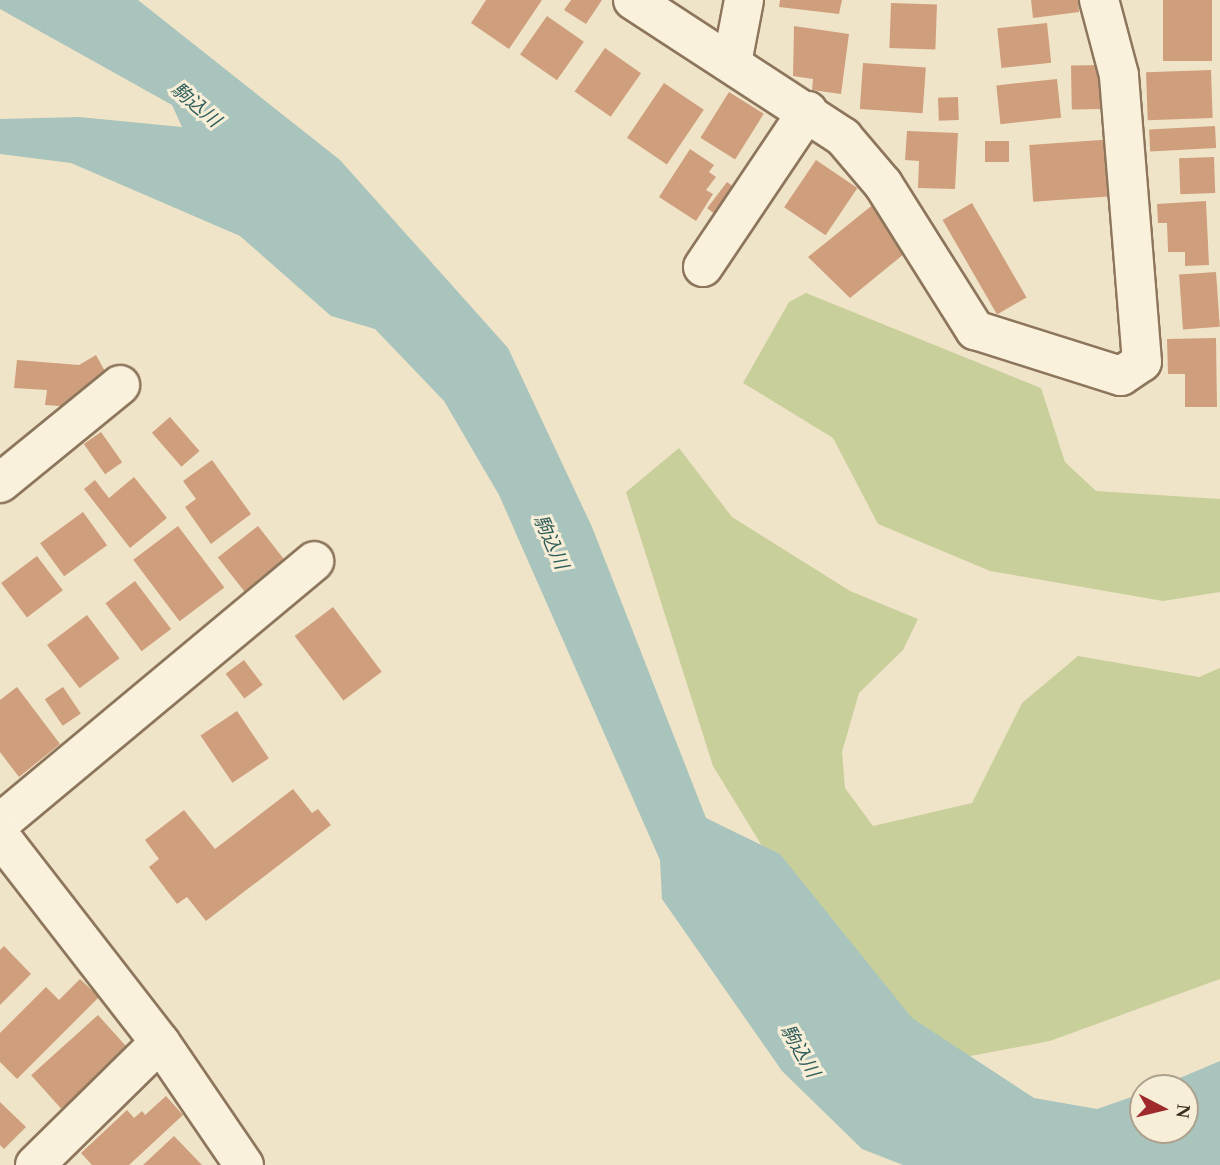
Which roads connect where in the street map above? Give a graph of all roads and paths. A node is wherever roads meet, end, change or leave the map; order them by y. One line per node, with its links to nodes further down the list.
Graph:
1 (632, 0): 4 (street)
2 (744, 0): 4 (street)
3 (1099, 0): 5 (street)
4 (732, 63): 5 (street)
5 (808, 111): 6 (street)
6 (703, 267)
7 (120, 385): 8 (street)
8 (0, 483)
9 (314, 561): 10 (street)
10 (0, 823)
11 (0, 836): 12 (street)
12 (160, 1042): 13 (street); 14 (street)
13 (35, 1165)
14 (244, 1165)

